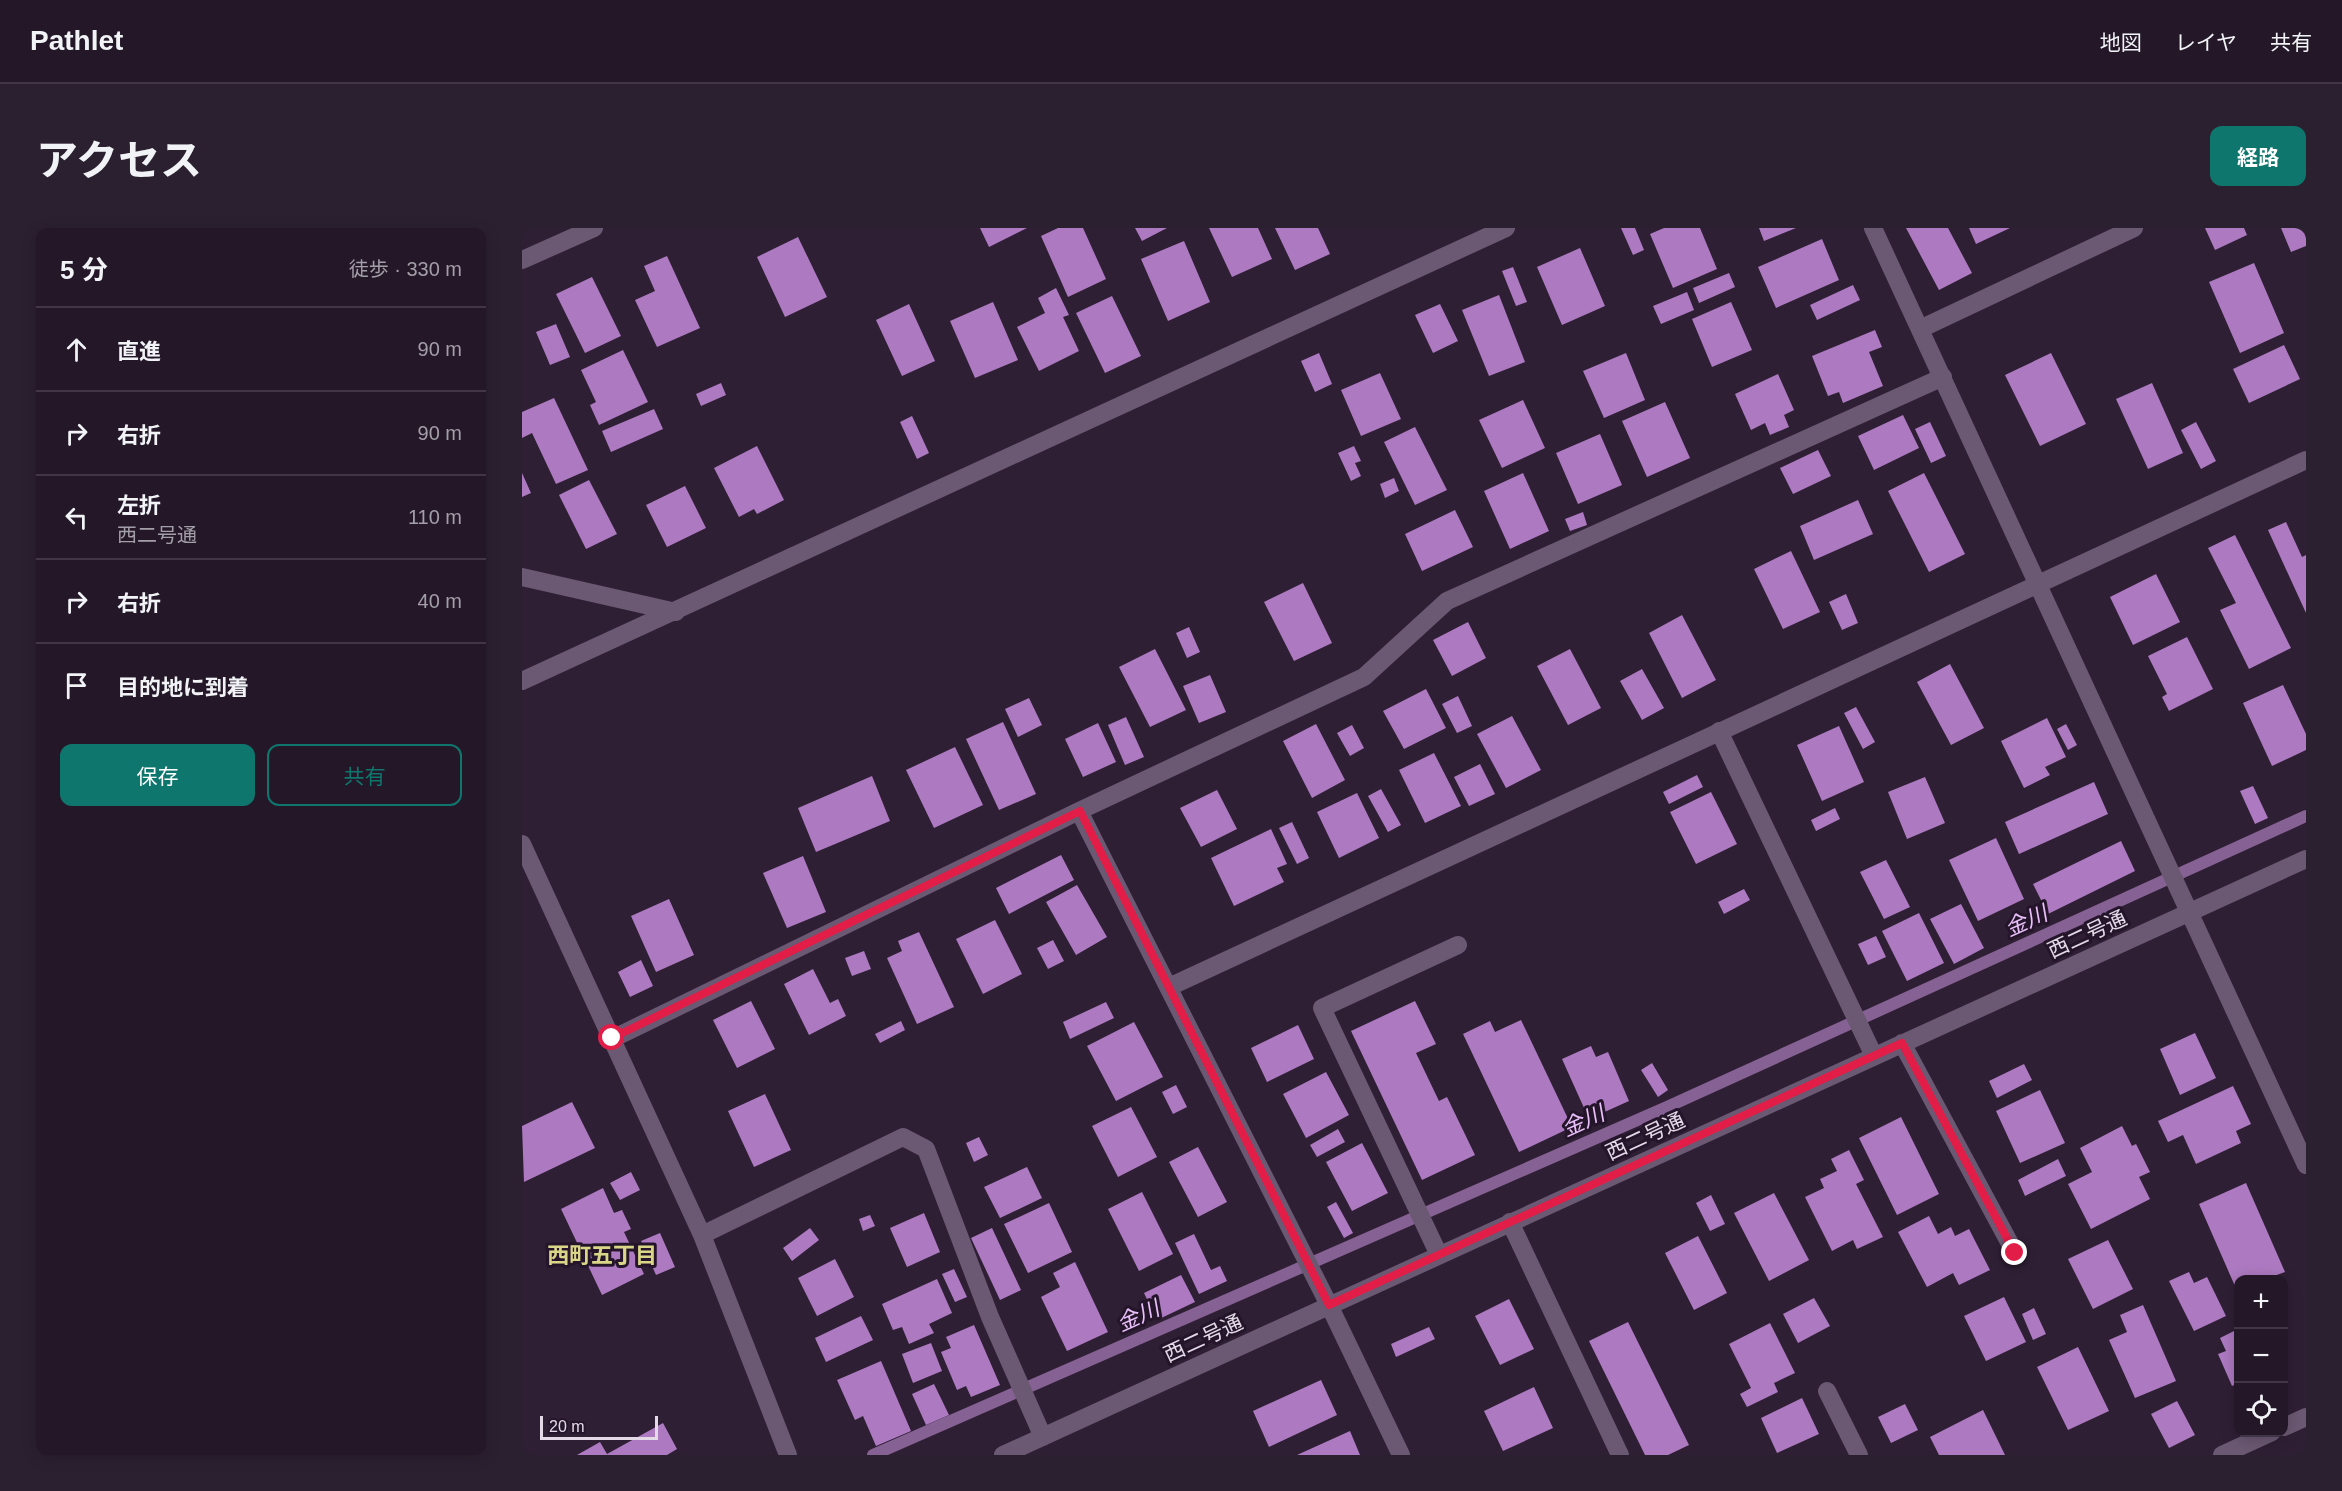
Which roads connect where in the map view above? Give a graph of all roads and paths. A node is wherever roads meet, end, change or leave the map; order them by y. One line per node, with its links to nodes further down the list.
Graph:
1 (594, 228): 5 (street)
2 (1506, 228): 11 (street)
3 (1874, 228): 6 (street)
4 (2134, 228): 6 (street)
5 (522, 260)
6 (1920, 329): 7 (street)
7 (1942, 377): 10 (street); 14 (street)
8 (2306, 460): 10 (street)
9 (522, 577): 11 (street)
10 (2038, 583): 13 (street); 17 (street)
11 (676, 612): 12 (street)
12 (522, 681)
13 (1719, 731): 19 (street); 22 (street)
14 (1080, 811): 19 (street); 20 (street)
15 (522, 844): 20 (street)
16 (2306, 859): 17 (street, 西二号通)
17 (2191, 911): 21 (street, 西二号通); 23 (street)
18 (1458, 945): 27 (street)
19 (1169, 987): 28 (street)
20 (612, 1038): 25 (street)
21 (1902, 1043): 22 (street, 西二号通); 26 (street)
22 (1874, 1056): 24 (street, 西二号通)
23 (2306, 1165)
24 (1510, 1222): 27 (street, 西二号通); 37 (street)
25 (702, 1235): 32 (street); 34 (street)
26 (2015, 1253)
27 (1439, 1255): 28 (street, 西二号通)
28 (1329, 1305): 32 (street, 西二号通); 36 (street)
29 (1827, 1391): 38 (street)
30 (2306, 1417): 31 (street)
31 (2288, 1425)
32 (1043, 1437): 35 (street, 西二号通)
33 (2261, 1437): 39 (street)
34 (788, 1455)
35 (1003, 1455)
36 (1401, 1455)
37 (1620, 1455)
38 (1859, 1455)
39 (2222, 1455)

